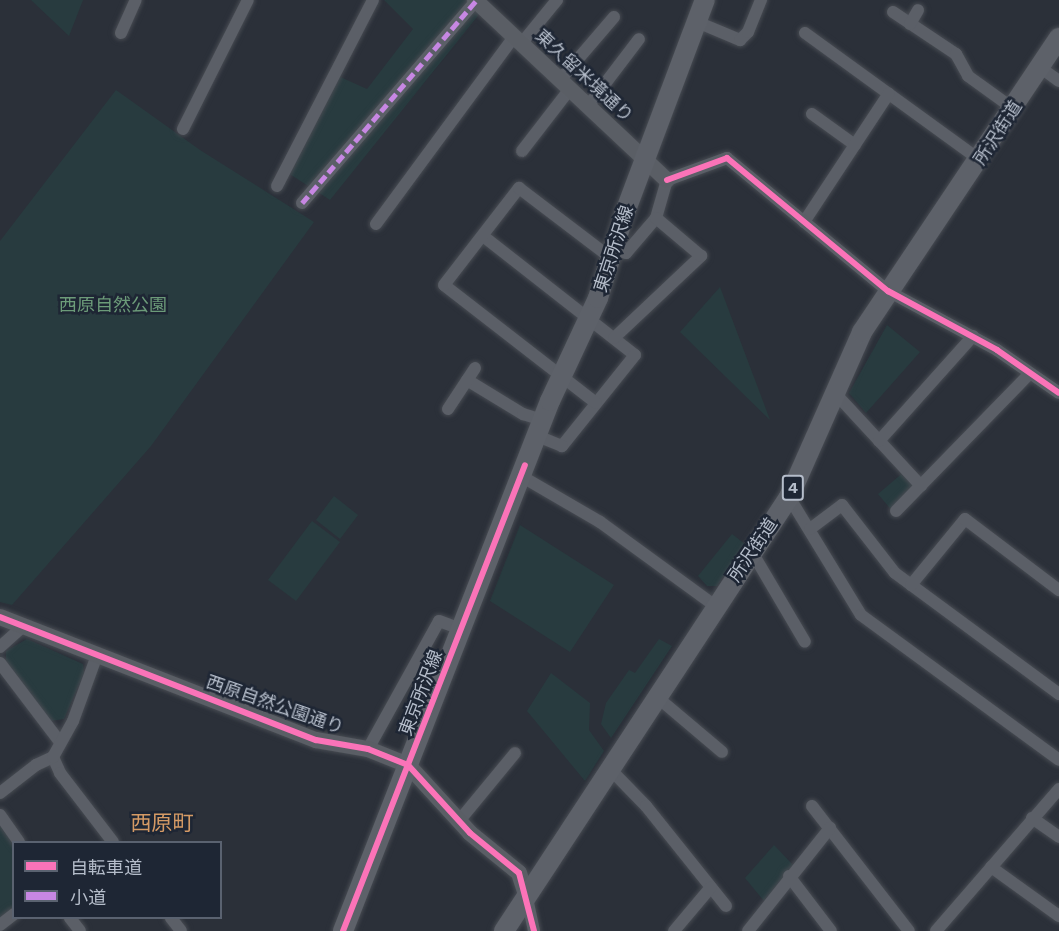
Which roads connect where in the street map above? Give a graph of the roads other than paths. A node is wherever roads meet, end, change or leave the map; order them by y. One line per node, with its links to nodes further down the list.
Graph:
1 (136, 0): 12 (street)
2 (248, 0): 24 (street)
3 (373, 0): 30 (street)
4 (557, 0): 16 (street)
5 (761, 0): 7 (street)
6 (476, 1): 16 (street, 東久留米境通り); 31 (street)
7 (699, 7): 27 (main road, 東京所沢線)
8 (918, 10): 11 (street)
9 (892, 12): 11 (street)
10 (614, 17): 19 (street)
11 (910, 24): 22 (street)
12 (121, 33)
13 (805, 33): 20 (street)
14 (1059, 38): 17 (main road, 所沢街道 / 4)
15 (639, 39): 21 (street)
16 (518, 40): 19 (street, 東久留米境通り); 34 (street)
17 (1041, 68): 18 (street); 22 (main road, 所沢街道 / 4)
18 (1059, 81)
19 (565, 85): 21 (street, 東久留米境通り); 26 (street)
20 (889, 93): 25 (street); 28 (street)
21 (588, 106): 27 (street, 東久留米境通り)
22 (1014, 109): 28 (main road, 所沢街道 / 4)
23 (812, 114): 25 (street)
24 (183, 129)
25 (855, 145): 33 (street)
26 (522, 151)
27 (645, 159): 29 (street, 東久留米境通り); 36 (main road, 東京所沢線)
28 (980, 159): 37 (main road, 所沢街道 / 4)
29 (667, 180): 32 (street); 33 (street)
30 (277, 186)
31 (302, 203)
32 (656, 218): 36 (street); 40 (street)
33 (804, 222): 37 (street)
34 (376, 224)
35 (483, 236): 36 (street); 38 (street); 43 (street)
36 (612, 253): 38 (main road, 東京所沢線)
37 (888, 291): 39 (street); 45 (main road, 所沢街道 / 4)
38 (590, 319): 40 (street); 43 (main road, 東京所沢線)
39 (973, 336): 42 (street); 50 (street)
40 (614, 338): 47 (street)
41 (475, 368): 44 (street)
42 (1029, 374): 46 (street); 52 (street)
43 (561, 376): 47 (street); 49 (main road, 東京所沢線)
44 (467, 380): 48 (street); 49 (street)
45 (834, 392): 50 (street); 53 (main road, 所沢街道 / 4)
46 (1059, 393)
47 (596, 403): 49 (street)
48 (448, 409)
49 (540, 428): 51 (main road, 東京所沢線)
50 (879, 441): 52 (street)
51 (521, 476): 59 (street); 62 (main road, 東京所沢線)
52 (921, 486): 54 (street)
53 (789, 497): 55 (street); 56 (main road, 所沢街道 / 4)
54 (896, 511)
55 (810, 529): 57 (street); 74 (street)
56 (752, 552): 59 (main road, 所沢街道 / 4); 63 (street)
57 (911, 585): 58 (street); 67 (street)
58 (1059, 590)
59 (716, 606): 68 (main road, 所沢街道 / 4)
60 (0, 617): 61 (street, 西原自然公園通り)
61 (23, 626): 64 (street); 65 (street, 西原自然公園通り)
62 (461, 629): 70 (street); 75 (main road, 東京所沢線)
63 (805, 642)
64 (0, 647)
65 (97, 655): 69 (street); 70 (street, 西原自然公園通り)
66 (0, 663): 69 (street)
67 (1059, 694)
68 (657, 697): 71 (street); 76 (main road, 所沢街道 / 4)
69 (60, 742): 73 (street)
70 (368, 749): 75 (street, 西原自然公園通り)
71 (722, 752)
72 (515, 753): 82 (street)
73 (53, 757): 78 (street); 86 (street)
74 (1059, 760)
75 (408, 765): 82 (street, 西原自然公園通り); 100 (main road, 東京所沢線)
76 (610, 769): 89 (street); 90 (main road, 所沢街道 / 4)
77 (1059, 789): 81 (street)
78 (0, 793)
79 (813, 806): 83 (street)
80 (0, 815): 85 (street)
81 (1032, 818): 84 (street); 87 (street)
82 (459, 821): 90 (street, 西原自然公園通り)
83 (830, 828): 88 (street); 105 (street)
84 (1059, 837)
85 (18, 841)
86 (111, 841)
87 (991, 867): 93 (street); 106 (street)
88 (789, 876): 103 (street); 104 (street)
89 (711, 887): 91 (street); 97 (street)
90 (527, 898): 101 (main road, 所沢街道 / 4); 102 (street, 西原自然公園通り)
91 (726, 906)
92 (12, 916): 96 (street)
93 (1059, 916)
94 (71, 919): 98 (street)
95 (172, 919): 99 (street)
96 (0, 925)
97 (670, 928)
98 (80, 931)
99 (181, 931)
100 (343, 931)
101 (504, 931)
102 (534, 931)
103 (748, 931)
104 (831, 931)
105 (909, 931)
106 (936, 931)

